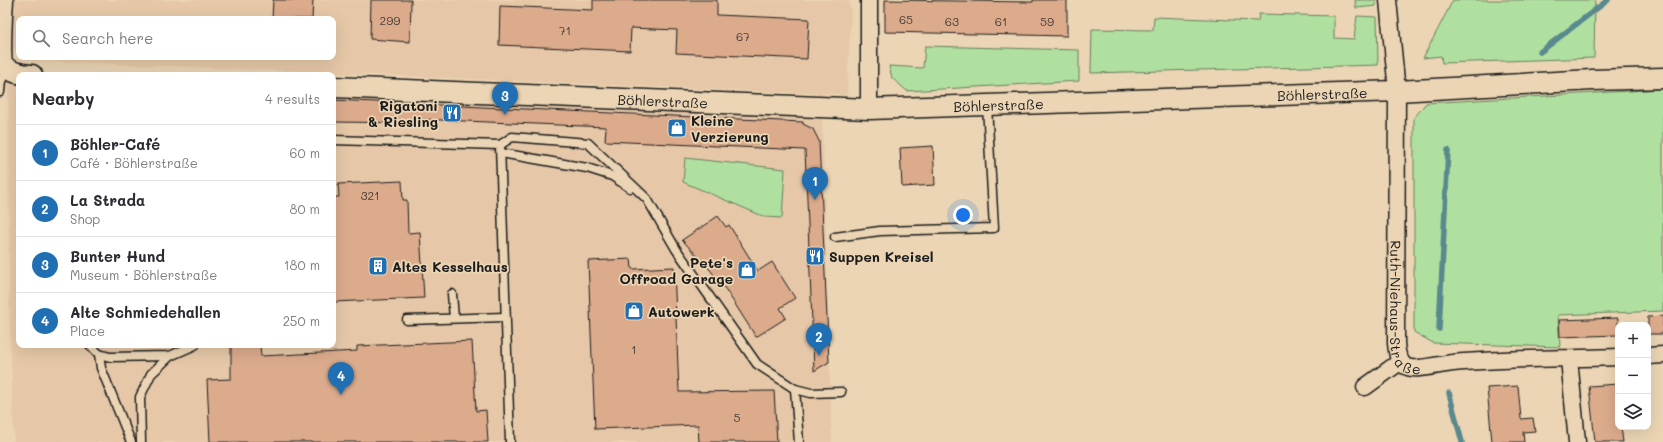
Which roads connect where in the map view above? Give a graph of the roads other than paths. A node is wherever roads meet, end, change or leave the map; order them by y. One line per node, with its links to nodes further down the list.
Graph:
1 (3, 0): 4 (street)
2 (870, 0): 10 (street)
3 (1388, 0): 7 (street, Ruth-Niehaus-Straße)
4 (14, 74): 8 (lane)
5 (1663, 78): 7 (street, Böhlerstraße)
6 (336, 87): 10 (street, Böhlerstraße)
7 (1397, 91): 9 (street, Böhlerstraße); 27 (street, Ruth-Niehaus-Straße)
8 (0, 92)
9 (987, 105): 10 (street, Böhlerstraße); 14 (lane)
10 (869, 109)
11 (336, 140): 12 (lane)
12 (500, 149): 13 (lane); 13 (lane); 16 (lane)
13 (647, 199): 29 (lane)
14 (835, 237)
15 (452, 294): 17 (lane)
16 (505, 317): 17 (lane); 33 (lane)
17 (454, 318): 18 (lane)
18 (407, 320)
19 (93, 348): 21 (lane)
20 (188, 348): 23 (lane)
21 (99, 354): 23 (lane); 31 (lane)
22 (1663, 355): 24 (street)
23 (170, 356): 32 (lane)
24 (1651, 356)
25 (1615, 357): 26 (street, Ruth-Niehaus-Straße)
26 (1569, 359): 27 (street, Ruth-Niehaus-Straße); 35 (street)
27 (1401, 362): 28 (street)
28 (1365, 387)
29 (795, 389): 30 (lane); 34 (lane)
30 (841, 392)
31 (131, 442)
32 (142, 442)
33 (510, 442)
34 (799, 442)
35 (1577, 442)

